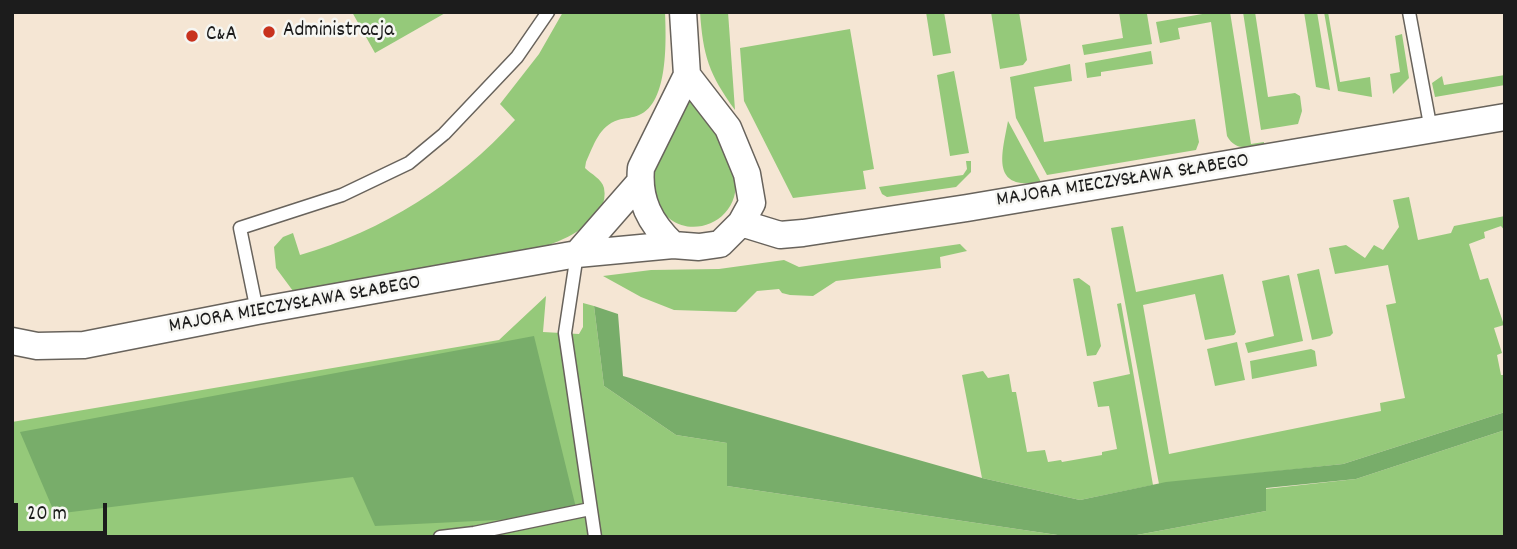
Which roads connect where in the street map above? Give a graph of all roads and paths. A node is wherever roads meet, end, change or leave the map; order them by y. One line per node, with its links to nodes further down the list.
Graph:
1 (548, 12): 11 (lane)
2 (683, 12): 4 (street)
3 (1409, 12): 6 (lane)
4 (687, 75): 7 (street); 8 (street)
5 (1505, 117): 6 (street, MAJORA MIECZYSŁAWA SŁABEGO)
6 (1431, 130): 8 (street, MAJORA MIECZYSŁAWA SŁABEGO)
7 (640, 182): 9 (street); 10 (street)
8 (741, 223): 9 (street, MAJORA MIECZYSŁAWA SŁABEGO)
9 (673, 245): 10 (street, MAJORA MIECZYSŁAWA SŁABEGO)
10 (577, 254): 11 (street, MAJORA MIECZYSŁAWA SŁABEGO); 13 (lane)
11 (257, 311): 12 (street, MAJORA MIECZYSŁAWA SŁABEGO)
12 (12, 341)
13 (590, 509): 14 (lane); 15 (lane)
14 (440, 537)
15 (596, 537)

